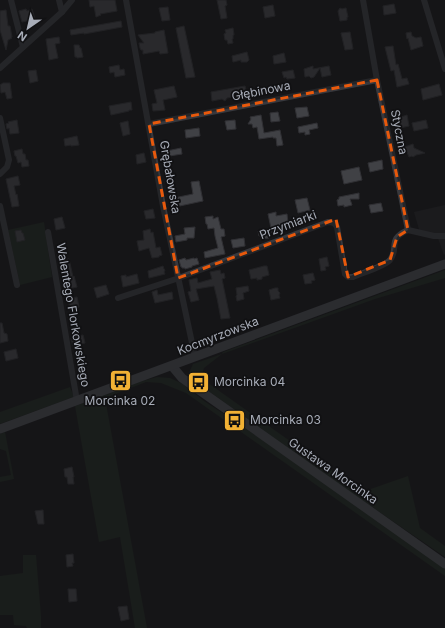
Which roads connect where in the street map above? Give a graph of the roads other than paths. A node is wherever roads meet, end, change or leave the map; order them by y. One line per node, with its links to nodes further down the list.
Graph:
1 (12, 0): 8 (street)
2 (59, 0): 7 (street)
3 (72, 0): 7 (street)
4 (126, 0): 13 (street, Grębałowska)
5 (364, 0): 11 (street, Styczna)
6 (424, 0): 10 (street)
7 (62, 12): 8 (street)
8 (23, 47): 9 (street)
9 (0, 68)
10 (445, 69)
11 (377, 80): 13 (street, Głębinowa); 16 (street, Styczna)
12 (0, 118): 14 (street)
13 (149, 124): 20 (street, Grębałowska)
14 (0, 174)
15 (0, 206): 21 (street)
16 (408, 230): 18 (street); 20 (street, Przymiarki)
17 (48, 232): 25 (street, Walentego Florkowskiego)
18 (445, 236)
19 (445, 264): 23 (main road, Kocmyrzowska)
20 (178, 278): 22 (street, Przymiarki); 23 (street, Grębałowska)
21 (17, 285)
22 (118, 298)
23 (195, 357): 24 (main road, Kocmyrzowska)
24 (172, 366): 25 (main road, Kocmyrzowska); 27 (main road, Gustawa Morcinka)
25 (77, 401): 26 (main road, Kocmyrzowska)
26 (0, 429)
27 (445, 564)

